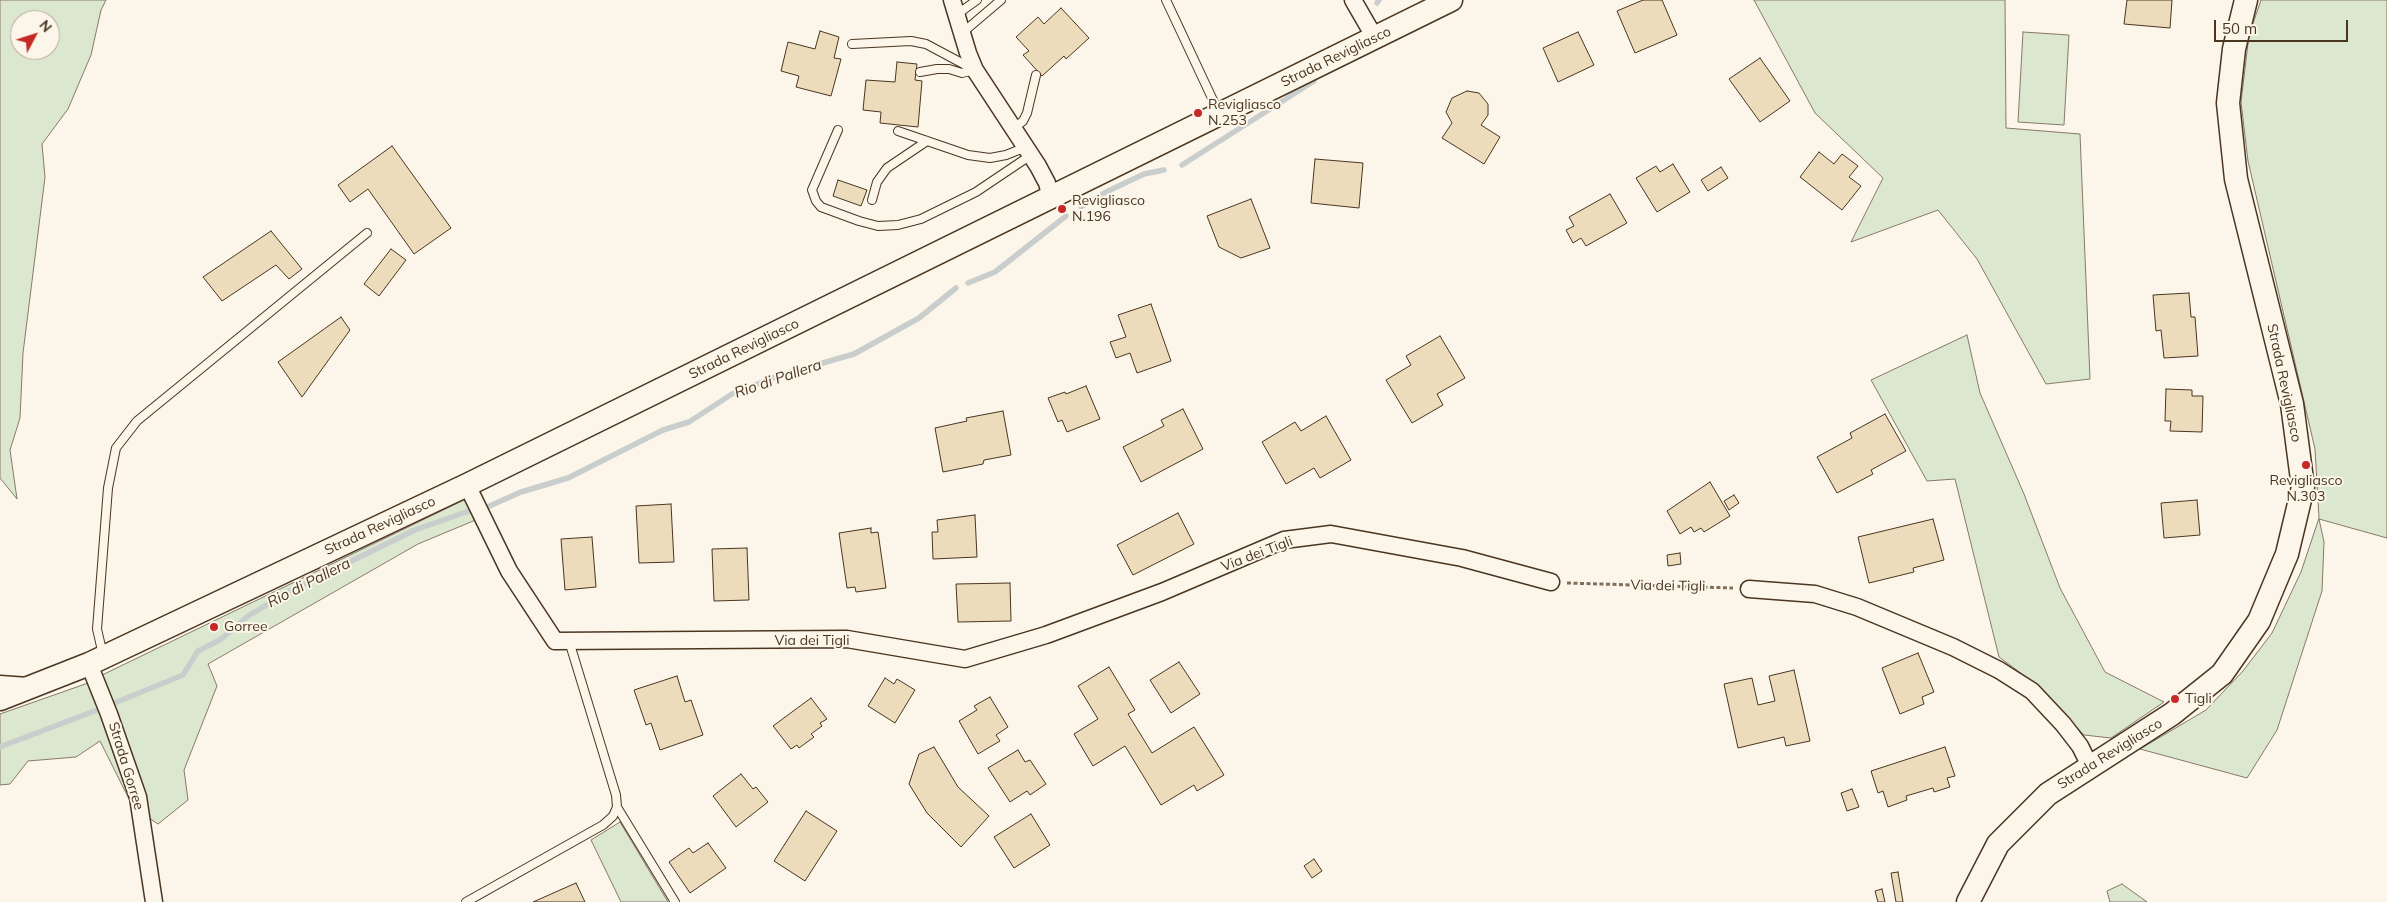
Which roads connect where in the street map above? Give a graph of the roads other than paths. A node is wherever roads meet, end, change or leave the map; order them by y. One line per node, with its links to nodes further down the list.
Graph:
1 (977, 0): 7 (lane)
2 (1001, 0): 8 (lane)
3 (1166, 0): 14 (lane)
4 (1352, 0): 9 (street)
5 (1451, 0): 9 (street, Strada Revigliasco)
6 (2246, 0): 31 (street, Strada Revigliasco)
7 (954, 8): 8 (street)
8 (961, 34): 11 (street)
9 (1375, 38): 14 (street, Strada Revigliasco)
10 (852, 44): 11 (lane)
11 (975, 70): 12 (lane); 15 (street)
12 (920, 72)
13 (1036, 75): 15 (lane)
14 (1220, 115): 20 (street, Strada Revigliasco)
15 (1014, 128): 19 (street)
16 (838, 130): 19 (lane)
17 (898, 131): 18 (lane)
18 (927, 141): 19 (lane); 21 (lane)
19 (1029, 151): 20 (street)
20 (1051, 198): 23 (street, Strada Revigliasco)
21 (872, 200)
22 (367, 233): 27 (lane)
23 (467, 485): 26 (street, Via dei Tigli); 27 (street, Strada Revigliasco)
24 (1552, 582): 26 (street, Via dei Tigli)
25 (1749, 589): 31 (street)
26 (568, 641): 32 (lane)
27 (96, 660): 29 (street, Strada Revigliasco); 33 (street, Strada Gorree)
28 (0, 684): 29 (street, Strada Revigliasco)
29 (32, 686): 30 (street, Strada Revigliasco)
30 (0, 699)
31 (2090, 766): 36 (street, Strada Revigliasco)
32 (617, 807): 34 (lane); 35 (lane)
33 (154, 902)
34 (466, 902)
35 (675, 902)
36 (1968, 902)

